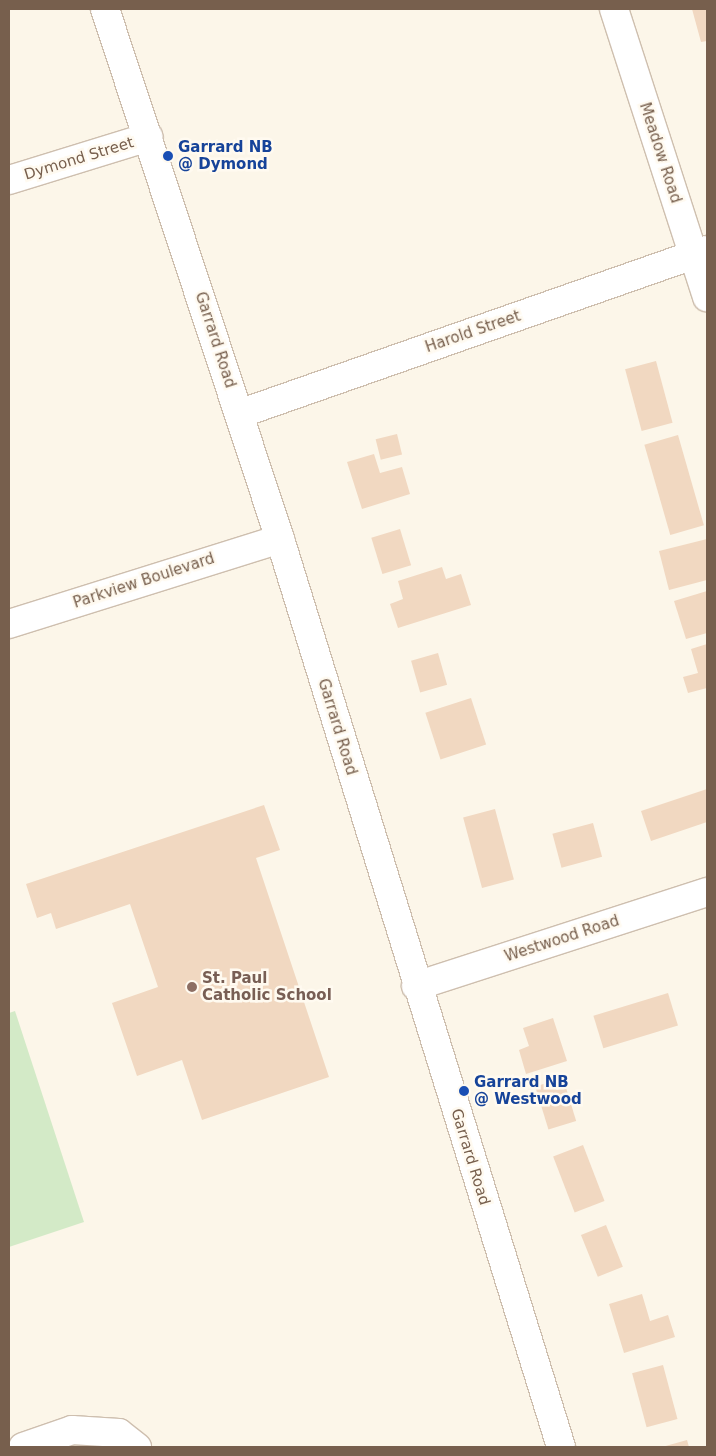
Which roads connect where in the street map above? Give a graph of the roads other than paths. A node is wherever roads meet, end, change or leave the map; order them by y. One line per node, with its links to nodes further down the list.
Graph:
1 (105, 9): 3 (street, Garrard Road)
2 (614, 9): 5 (street, Meadow Road)
3 (149, 137): 4 (street, Dymond Street); 7 (street, Garrard Road)
4 (9, 180)
5 (700, 252): 6 (street, Meadow Road); 7 (street, Harold Street)
6 (707, 297)
7 (239, 414): 8 (street, Garrard Road)
8 (280, 539): 9 (street, Parkview Boulevard); 11 (street, Garrard Road)
9 (9, 624)
10 (707, 892): 11 (street, Westwood Road)
11 (416, 986): 14 (street, Garrard Road)
12 (23, 1447): 13 (street)
13 (137, 1447)
14 (561, 1447)

